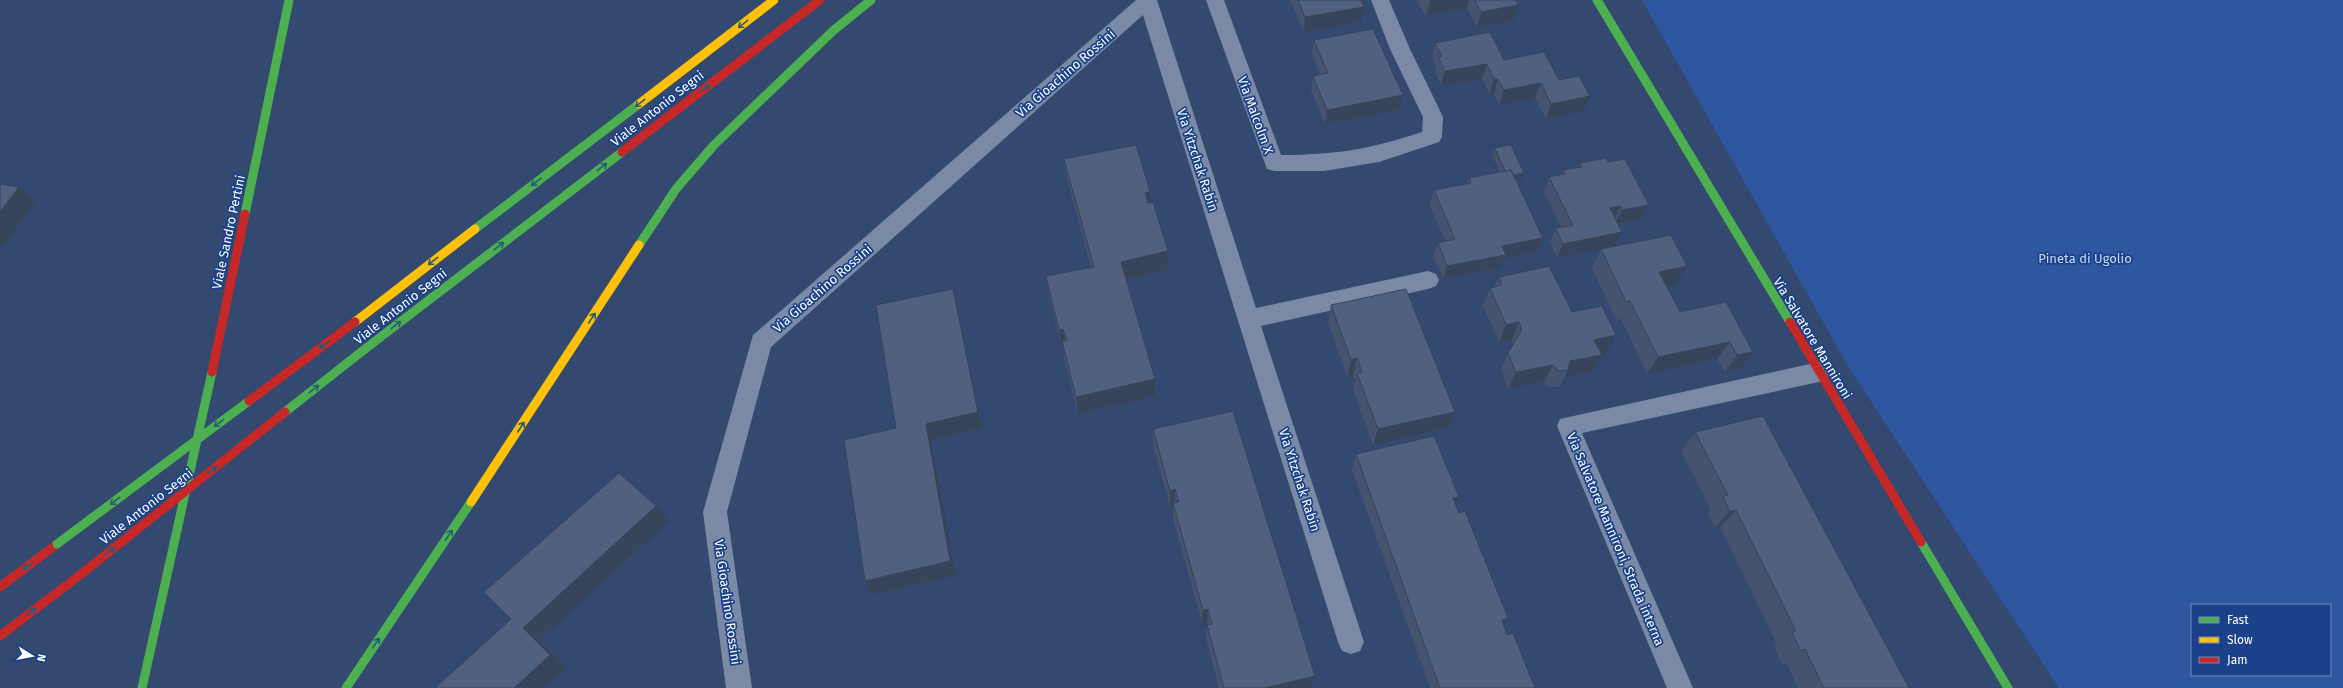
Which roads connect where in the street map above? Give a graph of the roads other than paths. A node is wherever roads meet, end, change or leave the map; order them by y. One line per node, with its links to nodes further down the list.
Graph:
1 (289, 0): 16 (main road, Viale Sandro Pertini)
2 (774, 0): 12 (main road, Viale Antonio Segni, one-way to 12, bridge)
3 (820, 0): 13 (main road, Viale Antonio Segni, one-way to 3, bridge)
4 (871, 0): 15 (main road, one-way to 4)
5 (1148, 0): 10 (street, Via Yitzchak Rabin); 19 (street, Via Gioachino Rossini)
6 (1215, 0): 7 (street, Via Malcolm X)
7 (1380, 0)
8 (1598, 0): 11 (main road, Via Salvatore Mannironi)
9 (1428, 280): 10 (street)
10 (1249, 319): 14 (street, Via Yitzchak Rabin)
11 (1819, 372): 20 (street, Via Salvatore Mannironi, Strada interna); 21 (main road, Via Salvatore Mannironi)
12 (0, 587)
13 (0, 636)
14 (1351, 642)
15 (355, 676): 17 (main road); 18 (main road)
16 (142, 688)
17 (337, 688)
18 (346, 688)
19 (739, 688)
20 (1680, 688)
21 (2008, 688)

